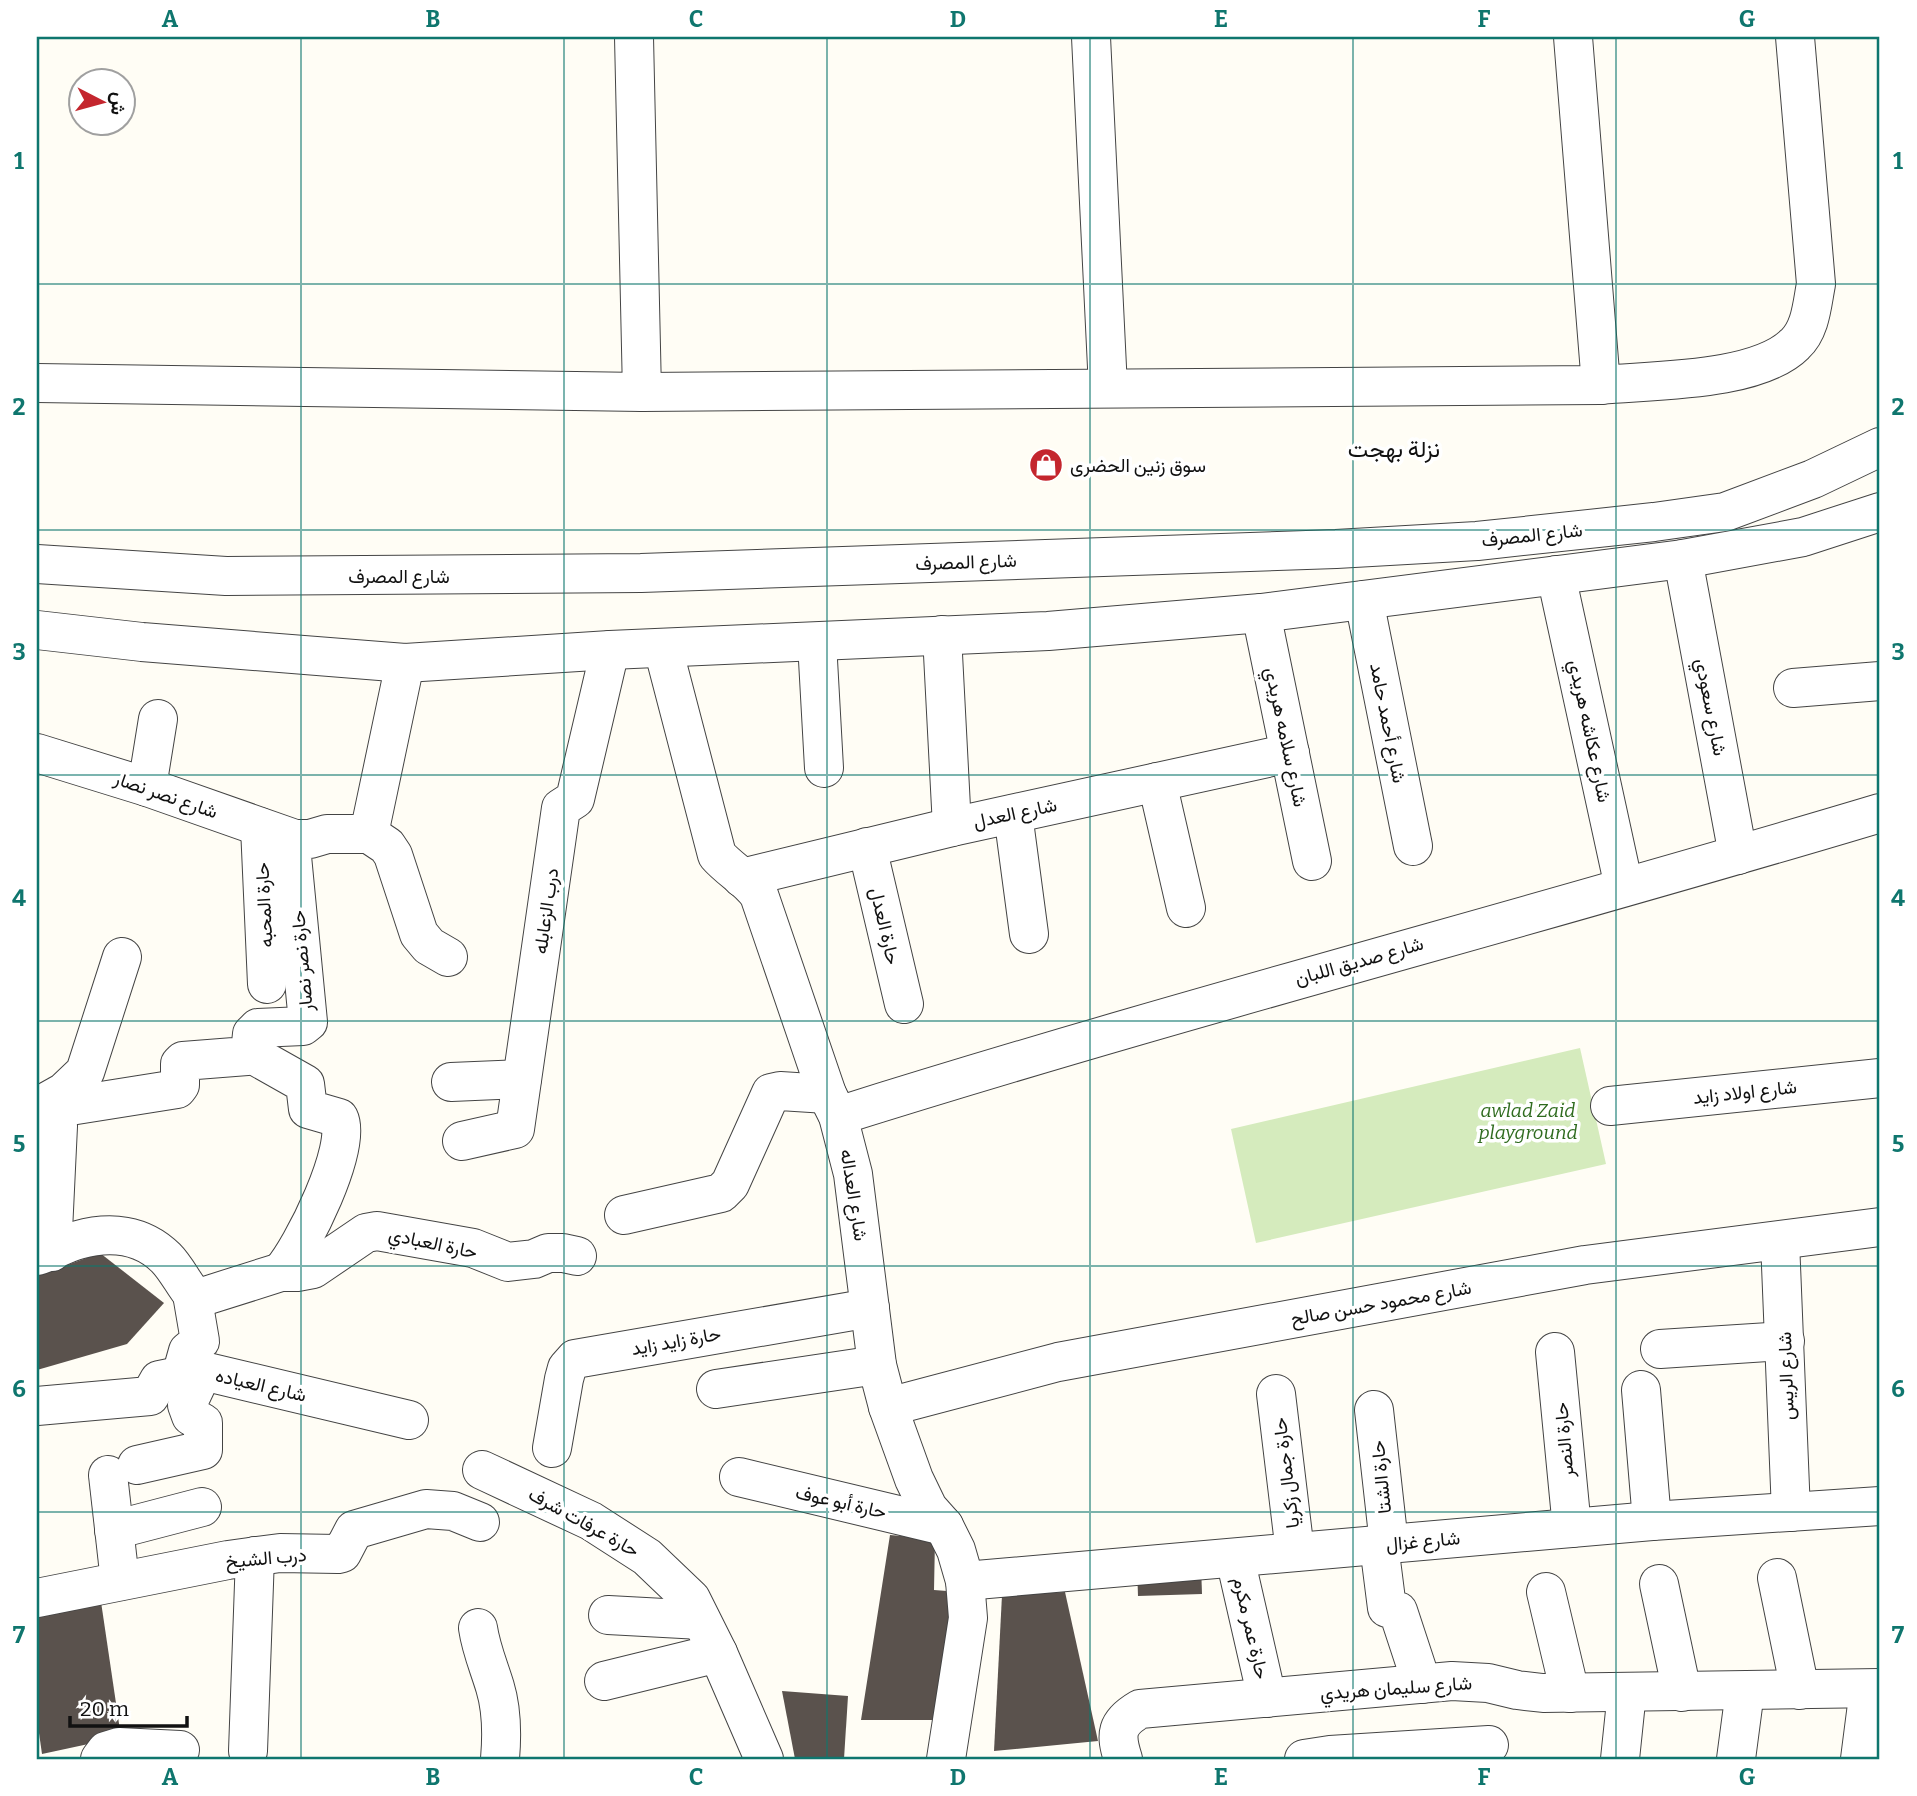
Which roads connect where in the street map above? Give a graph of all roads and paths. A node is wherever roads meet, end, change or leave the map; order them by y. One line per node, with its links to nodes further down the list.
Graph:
1 (634, 37): 8 (street)
2 (1091, 37): 7 (street)
3 (1573, 37): 6 (street)
4 (1795, 37): 6 (street)
5 (37, 383): 8 (street)
6 (1601, 385): 7 (street)
7 (1108, 388): 8 (street)
8 (642, 392)
9 (1880, 447): 10 (street, شارع المصرف)
10 (1846, 464): 11 (street); 13 (street, شارع المصرف)
11 (1871, 516): 12 (street)
12 (1683, 559): 14 (street); 38 (street, شارع سعودي)
13 (37, 564)
14 (1556, 575): 15 (street); 41 (street, شارع عكاشه هريدي)
15 (1364, 600): 16 (street); 36 (street, شارع أحمد حامد)
16 (1261, 613): 18 (street); 27 (street, شارع سلامه هريدي)
17 (37, 629): 22 (street)
18 (942, 635): 19 (street); 33 (street)
19 (817, 642): 20 (street); 28 (street)
20 (663, 648): 21 (street); 40 (street, شارع العداله)
21 (610, 650): 22 (street); 50 (street, درب الزعابله)
22 (405, 663): 35 (street)
23 (1880, 681): 24 (street)
24 (1793, 688)
25 (158, 719): 30 (street)
26 (37, 753): 30 (street, شارع نصر نصار)
27 (1290, 753): 29 (street, شارع العدل); 39 (street, شارع سلامه هريدي)
28 (824, 768)
29 (1157, 782): 32 (street, شارع العدل); 42 (street)
30 (147, 787): 34 (street, شارع نصر نصار)
31 (1880, 813): 38 (street, شارع صديق اللبان)
32 (1013, 814): 33 (street, شارع العدل); 43 (street)
33 (952, 827): 37 (street, شارع العدل)
34 (277, 833): 35 (street); 46 (street, حارة المحبه); 48 (street, حارة نصر نصار)
35 (369, 834): 45 (street)
36 (1413, 846)
37 (867, 847): 40 (street, شارع العدل); 47 (street, حارة العدل)
38 (1738, 855): 41 (street, شارع صديق اللبان)
39 (1312, 861)
40 (742, 877): 52 (street, شارع العداله)
41 (1624, 887): 52 (street, شارع صديق اللبان)
42 (1186, 908)
43 (1029, 934)
44 (122, 957): 54 (street)
45 (448, 957)
46 (267, 984)
47 (904, 1004)
48 (250, 1053): 54 (street); 61 (street)
49 (1880, 1078): 53 (street, شارع اولاد زايد)
50 (522, 1079): 51 (street); 55 (street, درب الزعابله)
51 (450, 1082)
52 (833, 1105): 56 (street); 63 (street, شارع العداله)
53 (1610, 1106)
54 (42, 1107): 59 (street)
55 (462, 1141)
56 (624, 1215)
57 (1880, 1227): 58 (street, شارع محمود حسن صالح)
58 (1780, 1241): 64 (street, شارع الريس); 73 (street, شارع محمود حسن صالح)
59 (44, 1254): 62 (street)
60 (577, 1256): 61 (street, حارة العبادي)
61 (281, 1272): 62 (street, حارة العبادي)
62 (192, 1294): 68 (street)
63 (870, 1308): 67 (street, شارع العداله); 76 (street, حارة زايد زايد)
64 (1785, 1341): 65 (street); 81 (street, شارع الريس)
65 (1660, 1349)
66 (1555, 1352): 85 (street, حارة النصر)
67 (877, 1365): 69 (street); 73 (street, شارع العداله)
68 (192, 1373): 72 (street); 75 (street, شارع العياده); 86 (street)
69 (716, 1390)
70 (1641, 1390): 82 (street)
71 (1276, 1394): 88 (street, حارة جمال زكريا)
72 (37, 1405)
73 (888, 1407): 84 (street, شارع العداله)
74 (1374, 1410): 87 (street, حارة الشتا)
75 (409, 1420)
76 (552, 1448)
77 (482, 1470): 99 (street, حارة عرفات شرف)
78 (738, 1477): 84 (street, حارة أبو عوف)
79 (1880, 1506): 81 (street, شارع غزال)
80 (202, 1507): 86 (street)
81 (1791, 1512): 82 (street, شارع غزال)
82 (1652, 1521): 85 (street, شارع غزال)
83 (481, 1522): 89 (street, درب الشيخ)
84 (944, 1526): 93 (street, شارع العداله)
85 (1572, 1528): 87 (street, شارع غزال)
86 (114, 1530): 92 (street)
87 (1384, 1544): 88 (street, شارع غزال); 101 (street, حارة الشتا)
88 (1295, 1552): 90 (street, شارع غزال)
89 (255, 1556): 92 (street, درب الشيخ); 111 (street)
90 (1235, 1559): 93 (street, شارع غزال); 108 (street, حارة عمر مكرم)
91 (1777, 1577): 103 (street)
92 (120, 1581): 96 (street, درب الشيخ)
93 (965, 1581): 116 (street, شارع العداله)
94 (1659, 1584): 106 (street)
95 (1546, 1592): 107 (street)
96 (37, 1598)
97 (608, 1615): 99 (street)
98 (478, 1628): 114 (street)
99 (710, 1636): 100 (street); 115 (street, حارة عرفات شرف)
100 (604, 1681)
101 (1422, 1684): 107 (street, شارع سليمان هريدي); 108 (street, شارع سليمان هريدي)
102 (1874, 1688): 103 (street, شارع سليمان هريدي); 120 (street)
103 (1800, 1690): 104 (street, شارع سليمان هريدي)
104 (1745, 1691): 106 (street, شارع سليمان هريدي); 119 (street)
105 (1627, 1692): 106 (street, شارع سليمان هريدي); 107 (street, شارع سليمان هريدي); 118 (street)
106 (1682, 1692)
107 (1570, 1693)
108 (1267, 1698): 117 (street, شارع سليمان هريدي)
109 (1489, 1748): 112 (street)
110 (180, 1750): 113 (street)
111 (248, 1751)
112 (1328, 1758)
113 (100, 1759)
114 (500, 1759)
115 (764, 1759)
116 (946, 1759)
117 (1123, 1759)
118 (1620, 1759)
119 (1736, 1759)
120 (1860, 1759)

